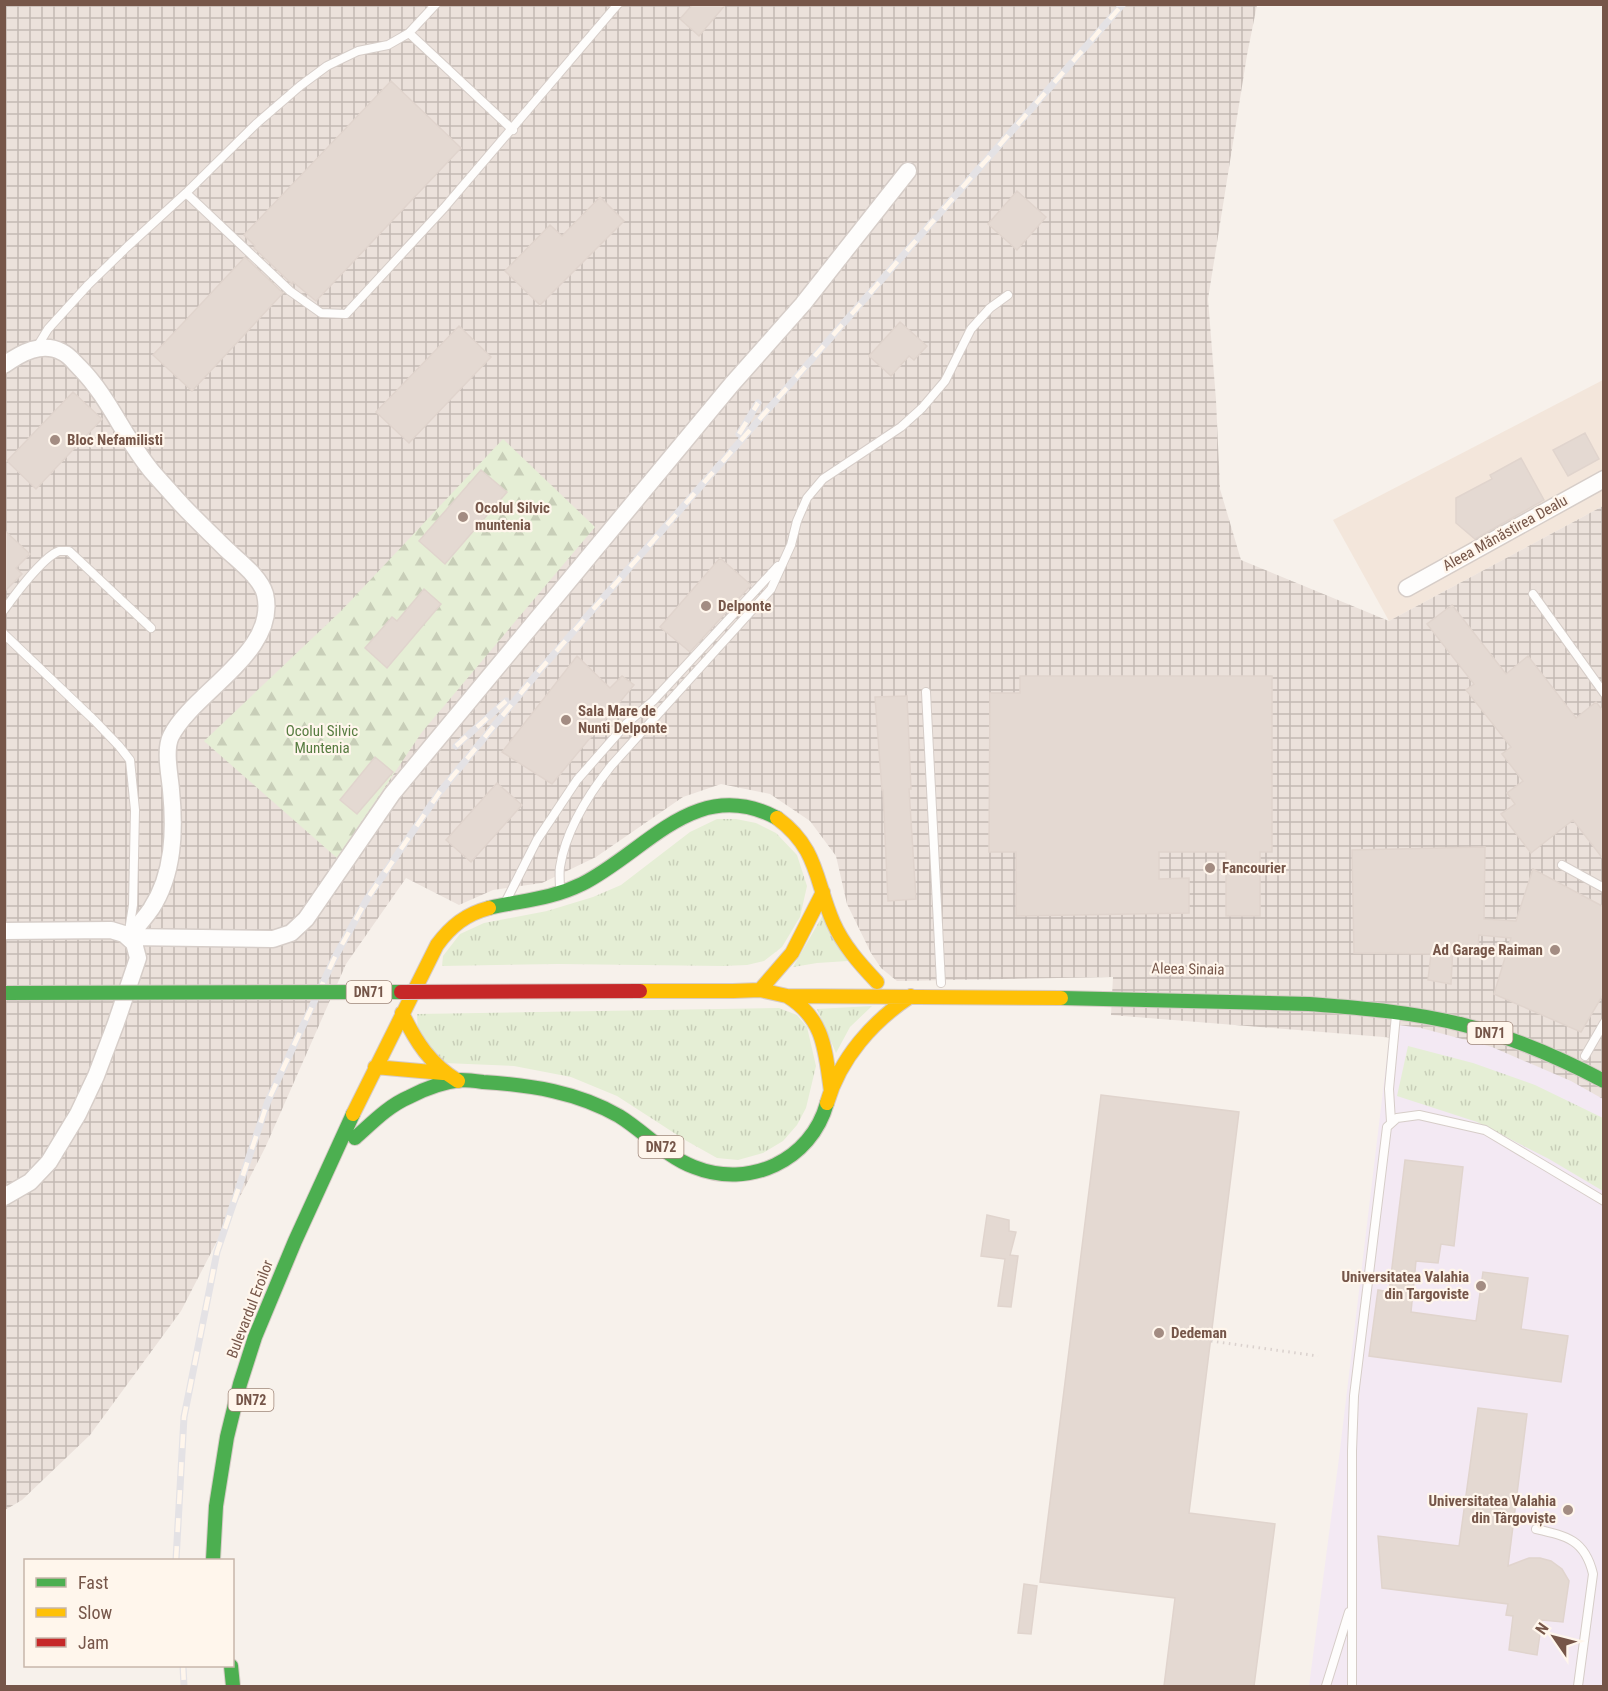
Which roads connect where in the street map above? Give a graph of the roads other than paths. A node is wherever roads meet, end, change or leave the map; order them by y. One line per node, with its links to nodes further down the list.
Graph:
1 (436, 4): 3 (lane)
2 (618, 4): 4 (lane)
3 (409, 33): 4 (lane); 6 (lane)
4 (513, 130): 6 (lane)
5 (908, 171): 25 (street)
6 (186, 194): 8 (lane)
7 (1008, 295): 11 (lane)
8 (36, 348): 9 (street); 25 (street)
9 (4, 365)
10 (1604, 479): 12 (street, Aleea Mănăstirea Dealu)
11 (785, 559): 22 (lane); 23 (lane)
12 (1407, 588)
13 (1533, 594): 18 (lane)
14 (4, 610): 15 (lane)
15 (151, 628)
16 (4, 634): 25 (lane)
17 (926, 692): 27 (lane)
18 (1604, 693)
19 (1562, 865): 20 (lane)
20 (1604, 888)
21 (823, 892): 22 (main road, Bulevardul Eroilor); 26 (main road, Bulevardul Eroilor); 29 (main road)
22 (560, 894): 23 (main road, Bulevardul Eroilor)
23 (504, 905): 33 (main road, Bulevardul Eroilor)
24 (4, 931): 25 (street)
25 (128, 937): 49 (street)
26 (855, 982)
27 (941, 983)
28 (787, 989): 29 (main road, Aleea Sinaia / DN71); 31 (main road, Aleea Sinaia); 45 (main road)
29 (760, 990): 30 (main road, Aleea Sinaia / DN71, bridge)
30 (4, 993)
31 (911, 996): 32 (main road, Aleea Sinaia / DN71); 45 (main road, DN72)
32 (1397, 1012): 42 (main road, Aleea Sinaia / DN71); 47 (lane)
33 (402, 1013): 39 (main road, Bulevardul Eroilor); 40 (main road, DN72)
34 (1501, 1022): 36 (main road)
35 (1604, 1023): 37 (lane)
36 (1537, 1035)
37 (1581, 1054): 38 (main road)
38 (1604, 1066)
39 (375, 1067): 40 (main road, DN72); 43 (main road, Bulevardul Eroilor)
40 (443, 1073): 41 (main road, DN72)
41 (458, 1081): 45 (main road, DN72); 46 (main road, DN72)
42 (1604, 1081)
43 (372, 1085): 48 (main road, Bulevardul Eroilor / DN72); 53 (main road, Bulevardul Eroilor / DN72)
44 (399, 1090): 46 (main road, DN72)
45 (831, 1091)
46 (417, 1093): 48 (main road, DN72)
47 (1391, 1122): 50 (lane); 54 (lane)
48 (356, 1138): 51 (main road, Bulevardul Eroilor / DN72)
49 (4, 1197)
50 (1604, 1201)
51 (276, 1322)
52 (1536, 1529): 59 (lane)
53 (213, 1559)
54 (1352, 1603): 57 (lane); 58 (lane)
55 (231, 1667): 56 (main road)
56 (233, 1686)
57 (1326, 1686)
58 (1352, 1686)
59 (1578, 1686)

